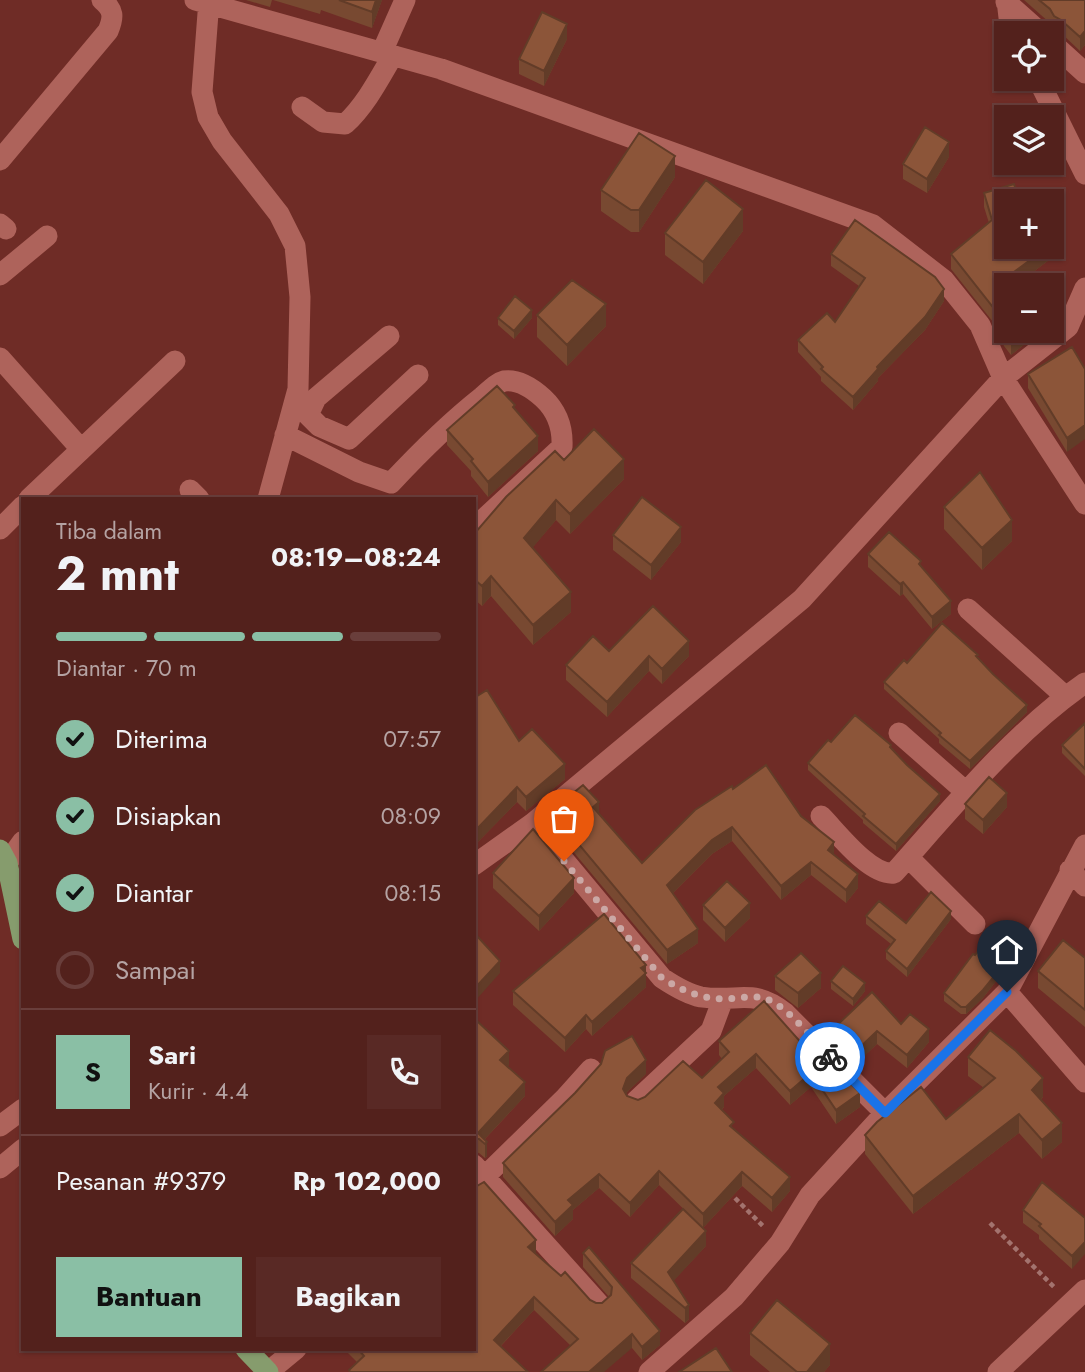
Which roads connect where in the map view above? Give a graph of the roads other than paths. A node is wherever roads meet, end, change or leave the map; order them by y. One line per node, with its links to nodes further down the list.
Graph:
1 (102, 0): 12 (street)
2 (405, 0): 7 (street)
3 (204, 1): 7 (street); 23 (street)
4 (1007, 1): 5 (street); 6 (street)
5 (1009, 21)
6 (1028, 21)
7 (388, 54): 11 (street); 22 (street)
8 (1064, 54): 9 (street)
9 (1085, 73)
10 (1044, 91): 13 (street)
11 (302, 107)
12 (0, 160)
13 (1085, 174)
14 (47, 236): 15 (street)
15 (0, 275)
16 (1085, 288): 17 (street)
17 (1077, 327): 22 (street)
18 (389, 336): 23 (street)
19 (0, 358): 25 (street)
20 (175, 361): 25 (street)
21 (418, 375): 23 (street)
22 (1003, 378): 29 (street); 39 (street)
23 (300, 414): 24 (street)
24 (285, 435): 26 (street); 28 (street)
25 (80, 448): 27 (street)
26 (394, 491): 31 (street)
27 (31, 497)
28 (269, 497)
29 (1085, 505)
30 (21, 508): 32 (street)
31 (476, 526)
32 (0, 529)
33 (968, 609): 35 (street)
34 (1085, 683): 35 (street)
35 (1066, 696): 37 (street)
36 (899, 733): 37 (street)
37 (966, 792): 43 (street)
38 (821, 816): 43 (street)
39 (533, 823): 44 (street); 50 (street)
40 (21, 843): 42 (street)
41 (1085, 845): 45 (street)
42 (4, 856): 48 (main road)
43 (908, 857): 47 (street)
44 (476, 865)
45 (1070, 870): 46 (street); 49 (street)
46 (1085, 886)
47 (975, 924)
48 (21, 930)
49 (1007, 992): 52 (street); 55 (street)
50 (723, 999): 53 (street); 55 (street)
51 (591, 1069): 59 (street)
52 (1085, 1082)
53 (636, 1101)
54 (21, 1111): 56 (street)
55 (885, 1113): 65 (street)
56 (0, 1126)
57 (21, 1151): 58 (street)
58 (0, 1168)
59 (478, 1176): 61 (street)
60 (1078, 1298): 66 (street)
61 (598, 1304)
62 (248, 1351): 64 (main road)
63 (294, 1351): 64 (street)
64 (268, 1372)
65 (649, 1372)
66 (998, 1372)

